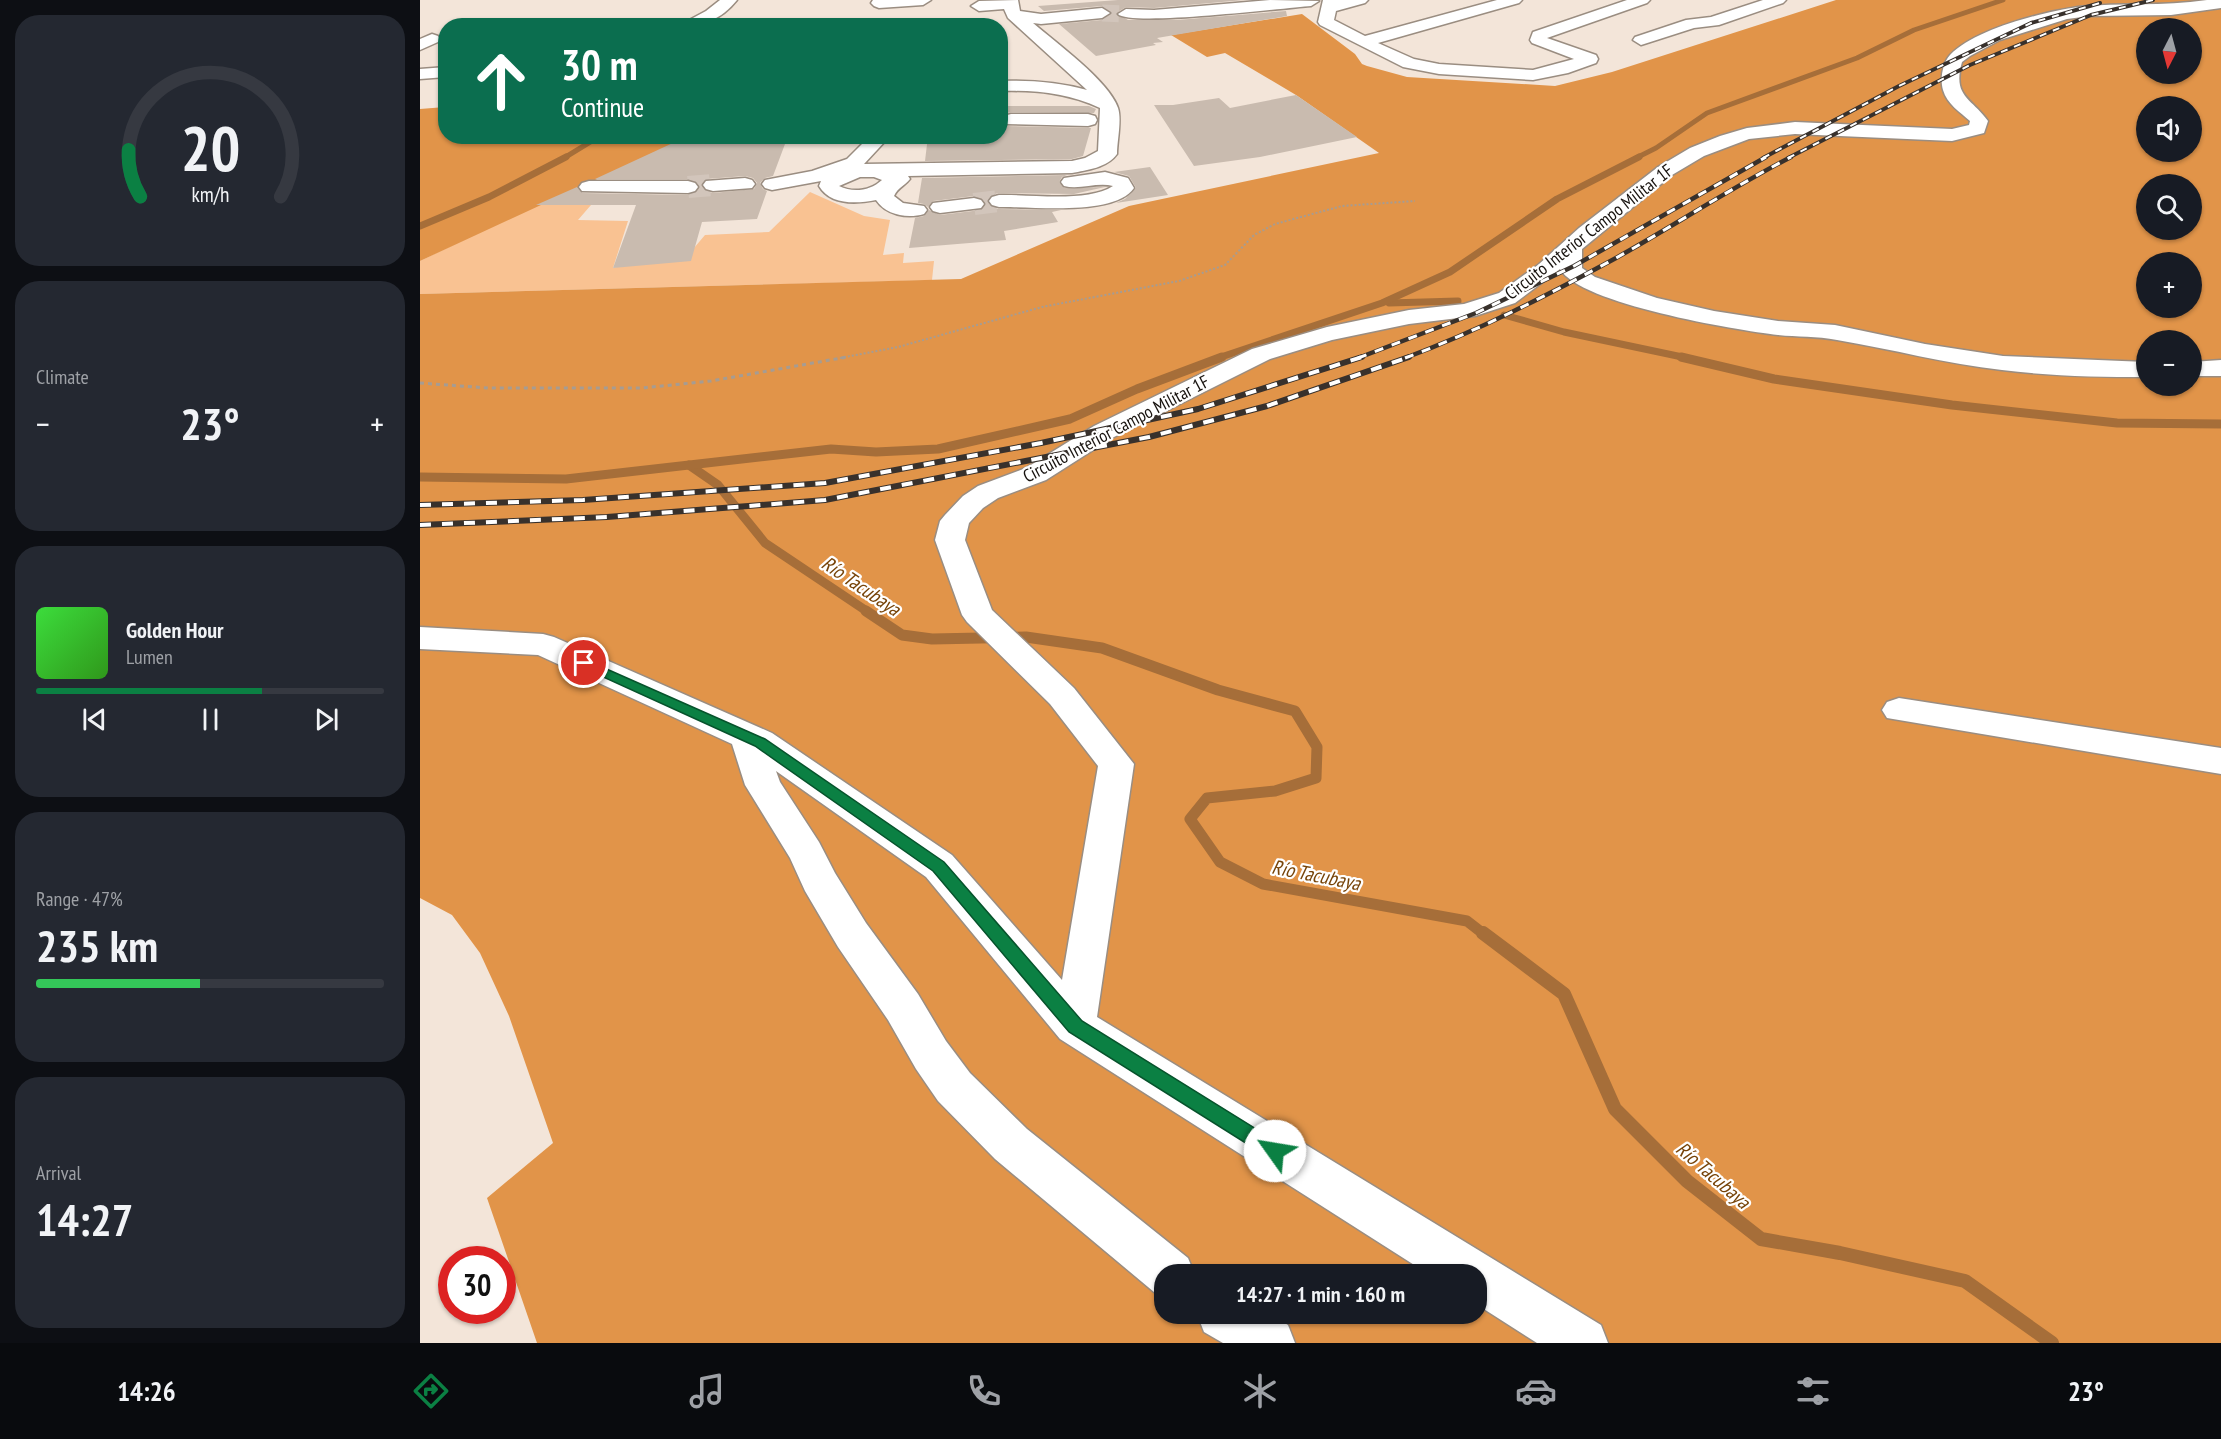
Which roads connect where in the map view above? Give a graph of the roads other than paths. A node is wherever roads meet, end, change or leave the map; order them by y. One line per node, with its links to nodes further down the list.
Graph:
1 (729, 0): 15 (street)
2 (883, 0): 3 (street)
3 (923, 0)
4 (1360, 0): 10 (street)
5 (1514, 0): 21 (street)
6 (1642, 0): 24 (street)
7 (1778, 0): 17 (street)
8 (1311, 1): 14 (street)
9 (2221, 3): 47 (street, Circuito Interior Campo Militar 1F)
10 (1330, 4): 21 (street)
11 (1012, 6): 12 (street); 16 (street); 19 (street)
12 (978, 9)
13 (1102, 13): 16 (street)
14 (1126, 14)
15 (703, 18)
16 (1051, 18): 19 (street)
17 (1713, 22): 18 (street); 20 (street)
18 (1745, 31)
19 (1031, 32): 23 (street)
20 (1641, 40)
21 (1363, 42): 24 (street)
22 (1485, 54): 24 (street)
23 (1071, 64): 27 (street); 29 (street)
24 (1439, 69)
25 (438, 73): 26 (street)
26 (420, 74)
27 (1008, 77)
28 (1008, 86): 29 (street)
29 (1110, 110): 35 (street)
30 (1011, 120): 31 (street)
31 (1088, 120)
32 (876, 144): 34 (street)
33 (682, 166): 41 (street)
34 (861, 166): 35 (street); 40 (street); 43 (street); 43 (street)
35 (929, 171): 40 (street)
36 (1071, 183): 44 (street)
37 (745, 184): 38 (street)
38 (713, 185)
39 (589, 186): 41 (street)
40 (889, 186): 43 (street); 43 (street)
41 (666, 187): 42 (street)
42 (688, 187)
43 (836, 187)
44 (999, 201)
45 (975, 204): 46 (street)
46 (940, 207)
47 (1571, 247): 50 (street); 55 (street, Circuito Interior Campo Militar 1F)
48 (2221, 368): 49 (street)
49 (2202, 369)
50 (2136, 370)
51 (420, 638): 53 (street)
52 (1899, 710): 54 (street)
53 (747, 737): 55 (street); 56 (street)
54 (2221, 761)
55 (1076, 1026): 57 (street)
56 (1158, 1264)
57 (1456, 1264)
58 (1487, 1283): 61 (street)
59 (1239, 1324): 60 (street)
60 (1270, 1343)
61 (1583, 1343)

